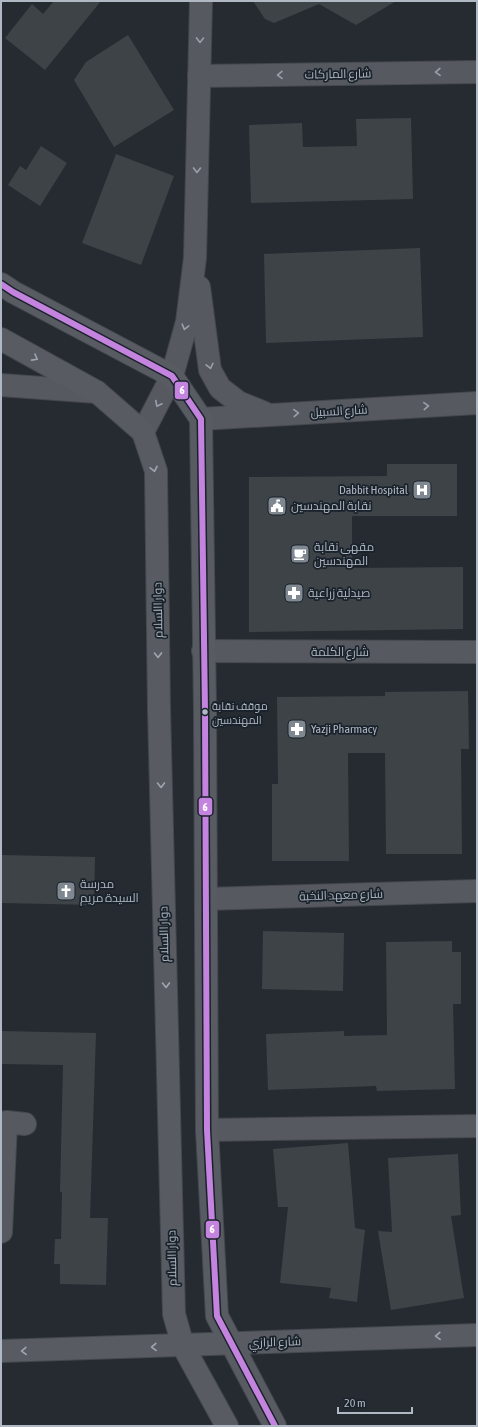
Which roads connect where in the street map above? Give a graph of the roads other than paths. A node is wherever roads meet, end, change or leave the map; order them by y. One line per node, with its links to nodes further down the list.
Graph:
1 (201, 1): 3 (street, one-way to 3)
2 (477, 72): 3 (street, شارع الماركات, one-way to 3)
3 (199, 76): 4 (street, one-way to 4)
4 (195, 258): 7 (street, one-way to 7); 11 (street, one-way to 11)
5 (1, 284): 7 (main road)
6 (1, 339): 9 (main road, one-way to 9)
7 (172, 376): 12 (main road); 13 (street, one-way to 13)
8 (1, 385): 9 (street)
9 (97, 392): 13 (main road)
10 (477, 403): 11 (street, شارع السبيل, one-way to 10)
11 (268, 415): 12 (street, شارع السبيل)
12 (201, 419): 14 (main road)
13 (143, 432): 24 (main road, دوار االسلام, one-way to 24)
14 (203, 651): 15 (street, شارع الكلمة); 17 (main road)
15 (477, 652)
16 (477, 891): 17 (street, شارع معهد النخبة)
17 (206, 899): 20 (main road)
18 (25, 1124): 21 (street)
19 (477, 1126): 20 (street)
20 (208, 1130): 23 (main road)
21 (1, 1232)
22 (477, 1334): 23 (main road, شارع الرازي, one-way to 23)
23 (232, 1344): 24 (main road, شارع الرازي); 27 (main road)
24 (183, 1346): 25 (main road, شارع الرازي, one-way to 25); 26 (main road, دوار االسلام)
25 (1, 1351)
26 (227, 1426)
27 (275, 1426)

